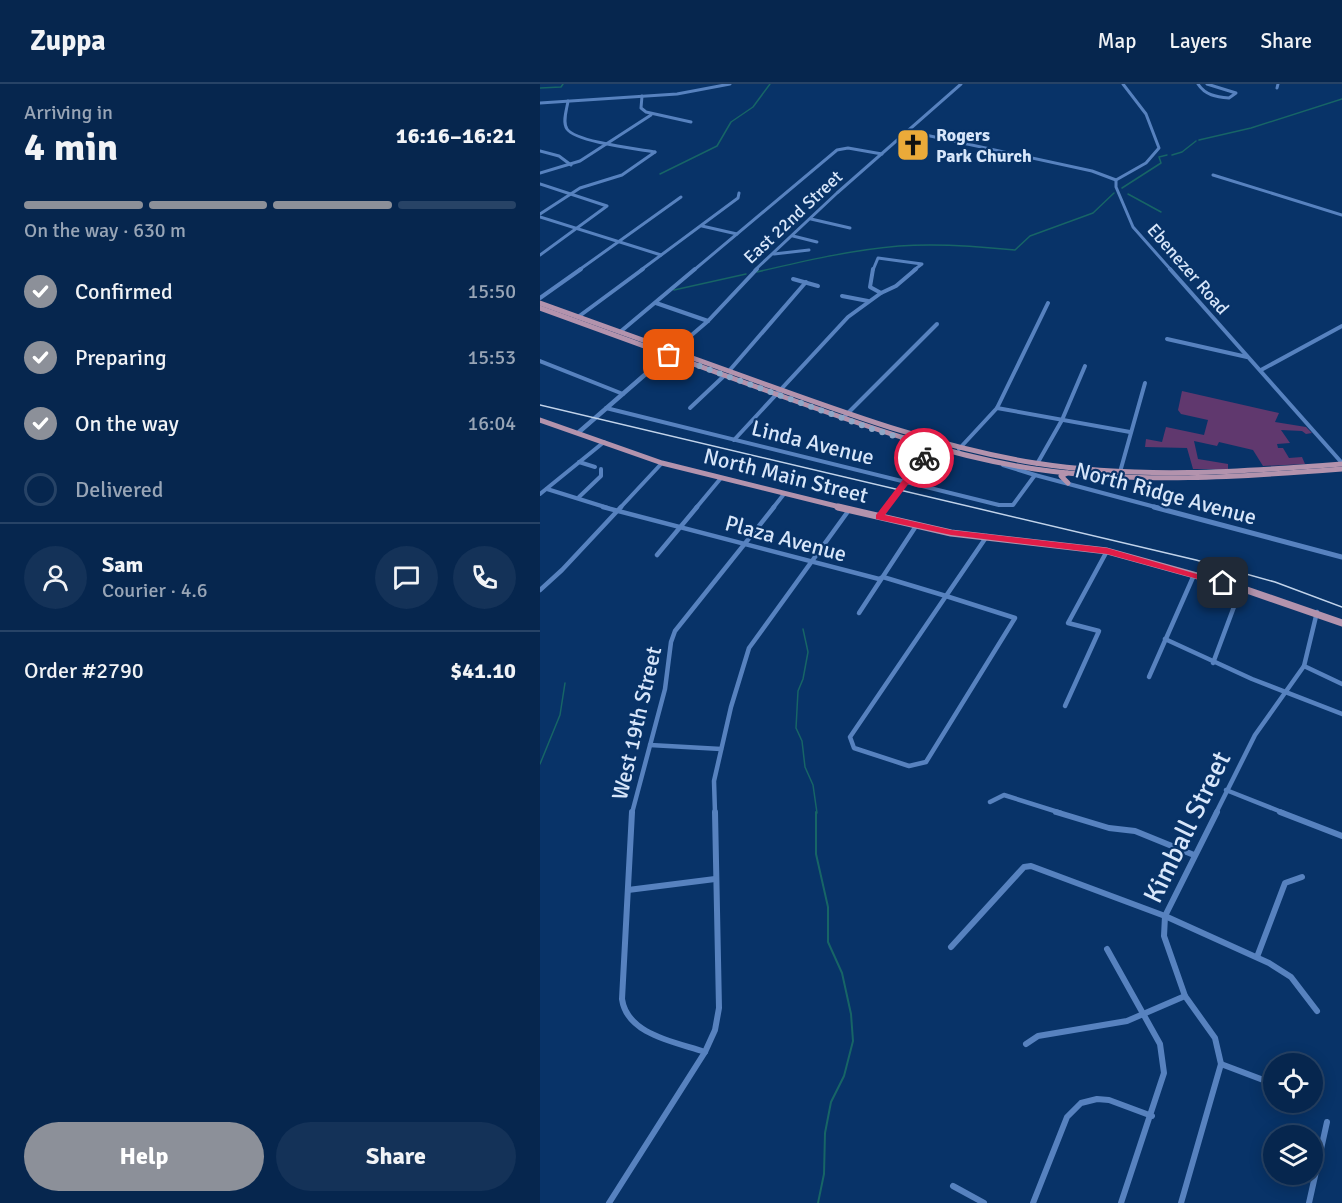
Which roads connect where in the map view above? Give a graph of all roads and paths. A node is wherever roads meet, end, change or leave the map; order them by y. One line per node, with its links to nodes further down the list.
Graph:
1 (730, 84): 6 (street)
2 (961, 84): 11 (street, East 22nd Street)
3 (1123, 84): 18 (street)
4 (1198, 84): 5 (street)
5 (1207, 84)
6 (642, 96): 7 (street); 9 (street)
7 (568, 101): 8 (street); 12 (street)
8 (540, 103)
9 (651, 115): 10 (street); 12 (street)
10 (691, 122)
11 (908, 131): 14 (street, East 22nd Street); 18 (street)
12 (608, 143): 15 (street); 21 (street)
13 (540, 151): 15 (street)
14 (882, 154): 25 (street, East 22nd Street); 29 (street)
15 (571, 165): 16 (street)
16 (540, 173)
17 (1213, 175): 24 (street)
18 (1116, 180): 55 (street, Ebenezer Road)
19 (540, 184): 21 (street)
20 (739, 193): 26 (street)
21 (571, 194): 23 (street); 27 (street)
22 (681, 197): 31 (street)
23 (540, 215): 27 (street)
24 (1342, 215)
25 (811, 219): 28 (street); 30 (street, East 22nd Street)
26 (701, 226): 29 (street); 36 (street)
27 (578, 228): 31 (street); 35 (street)
28 (850, 228)
29 (737, 234): 45 (street)
30 (793, 236): 32 (street); 34 (street, East 22nd Street)
31 (619, 242): 36 (street); 42 (street)
32 (817, 242)
33 (809, 250): 34 (street)
34 (774, 254): 49 (street, East 22nd Street)
35 (540, 255)
36 (662, 255): 48 (street)
37 (794, 279): 38 (street)
38 (806, 282): 39 (street); 59 (street)
39 (819, 286)
40 (881, 293): 40 (street); 43 (street)
41 (842, 296): 43 (street)
42 (540, 298)
43 (868, 302): 61 (street)
44 (540, 303): 48 (main road)
45 (656, 303): 49 (street); 52 (street)
46 (1048, 303): 65 (street)
47 (540, 308): 48 (main road)
48 (576, 319): 52 (main road); 54 (main road)
49 (708, 321): 54 (street, East 22nd Street)
50 (937, 324): 66 (street)
51 (1342, 326): 58 (street)
52 (620, 332): 54 (main road)
53 (1167, 339): 55 (street)
54 (671, 353): 59 (main road); 62 (main road, East 22nd Street)
55 (1247, 357): 58 (street, Ebenezer Road)
56 (540, 361): 62 (street)
57 (1085, 366): 68 (street)
58 (1261, 370): 78 (street, Ebenezer Road)
59 (727, 373): 61 (main road); 64 (street)
60 (1145, 383): 70 (street)
61 (780, 392): 66 (main road); 71 (street)
62 (621, 393): 63 (main road, East 22nd Street); 69 (main road, East 22nd Street)
63 (606, 408): 69 (main road, East 22nd Street); 71 (street, Linda Avenue)
64 (690, 408)
65 (997, 408): 68 (street); 74 (street)
66 (846, 416): 73 (main road)
67 (540, 420): 69 (main road, North Main Street)
68 (1062, 420): 70 (street); 79 (street)
69 (576, 431): 72 (main road, North Main Street)
70 (1130, 432): 83 (street)
71 (734, 440): 87 (street, Linda Avenue)
72 (604, 442): 76 (street); 77 (main road, North Main Street)
73 (934, 445): 74 (main road); 75 (main road); 87 (street)
74 (959, 449): 79 (main road)
75 (982, 459): 84 (main road); 85 (street, North Ridge Avenue)
76 (579, 462): 80 (street); 89 (street)
77 (662, 463): 86 (main road, North Main Street); 94 (street)
78 (1342, 463): 83 (main road)
79 (1038, 464): 83 (main road)
80 (595, 467)
81 (600, 469): 92 (street)
82 (1342, 469): 84 (main road)
83 (1120, 472)
84 (1067, 473): 88 (main road)
85 (1035, 475): 87 (street, Linda Avenue); 88 (street, North Ridge Avenue)
86 (722, 478): 91 (main road, North Main Street); 97 (street)
87 (905, 482): 95 (street)
88 (1068, 483): 102 (street, North Ridge Avenue)
89 (547, 489): 90 (street); 92 (street, Plaza Avenue)
90 (540, 494)
91 (784, 494): 93 (main road, North Main Street); 99 (street, West 19th Street)
92 (579, 497): 94 (street, Plaza Avenue)
93 (849, 510): 95 (main road, North Main Street); 103 (street)
94 (616, 511): 97 (street, Plaza Avenue); 107 (street)
95 (879, 517): 96 (main road, North Main Street)
96 (916, 526): 98 (main road, North Main Street); 105 (street)
97 (680, 528): 99 (street, Plaza Avenue); 101 (street)
98 (987, 536): 100 (main road, North Main Street); 108 (street)
99 (745, 544): 103 (street, Plaza Avenue); 120 (street, West 19th Street)
100 (1107, 551): 104 (main road, North Main Street); 118 (street)
101 (657, 555)
102 (1342, 557)
103 (811, 562): 105 (street, Plaza Avenue); 121 (street)
104 (1194, 575): 106 (main road, North Main Street); 112 (street)
105 (883, 577): 108 (street, Plaza Avenue); 110 (street)
106 (1241, 588): 109 (main road, North Main Street); 113 (street)
107 (540, 590)
108 (946, 596): 108 (street, Plaza Avenue)
109 (1317, 612): 111 (main road, North Main Street); 114 (street, Kimball Street)
110 (859, 614)
111 (1342, 623)
112 (1166, 639): 113 (street); 115 (street)
113 (1213, 663): 117 (street)
114 (1304, 666): 116 (street); 117 (street, Kimball Street)
115 (1149, 677)
116 (1342, 684)
117 (1285, 693): 119 (street); 122 (street, Kimball Street)
118 (1065, 706)
119 (1342, 714)
120 (650, 745): 121 (street); 128 (street, West 19th Street)
121 (721, 749): 127 (street)
122 (1226, 790): 124 (street); 125 (street, Kimball Street)
123 (990, 802): 125 (street)
124 (1342, 836)
125 (1194, 855): 129 (street, Kimball Street)
126 (1302, 877): 132 (street)
127 (715, 879): 128 (street); 137 (street)
128 (628, 890): 137 (street, West 19th Street)
129 (1165, 916): 130 (street); 132 (street); 133 (street, Kimball Street)
130 (951, 947)
131 (1107, 949): 135 (street)
132 (1257, 957): 134 (street)
133 (1185, 996): 135 (street); 138 (street, Kimball Street)
134 (1317, 1011)
135 (1144, 1013): 136 (street); 140 (street)
136 (1026, 1044)
137 (705, 1052): 144 (street)
138 (1221, 1064): 139 (street); 143 (street)
139 (1263, 1080)
140 (1152, 1116): 146 (street); 147 (street)
141 (1327, 1122): 148 (street)
142 (953, 1186): 145 (street)
143 (1183, 1202)
144 (609, 1203)
145 (984, 1203)
146 (1033, 1203)
147 (1121, 1203)
148 (1309, 1203)

